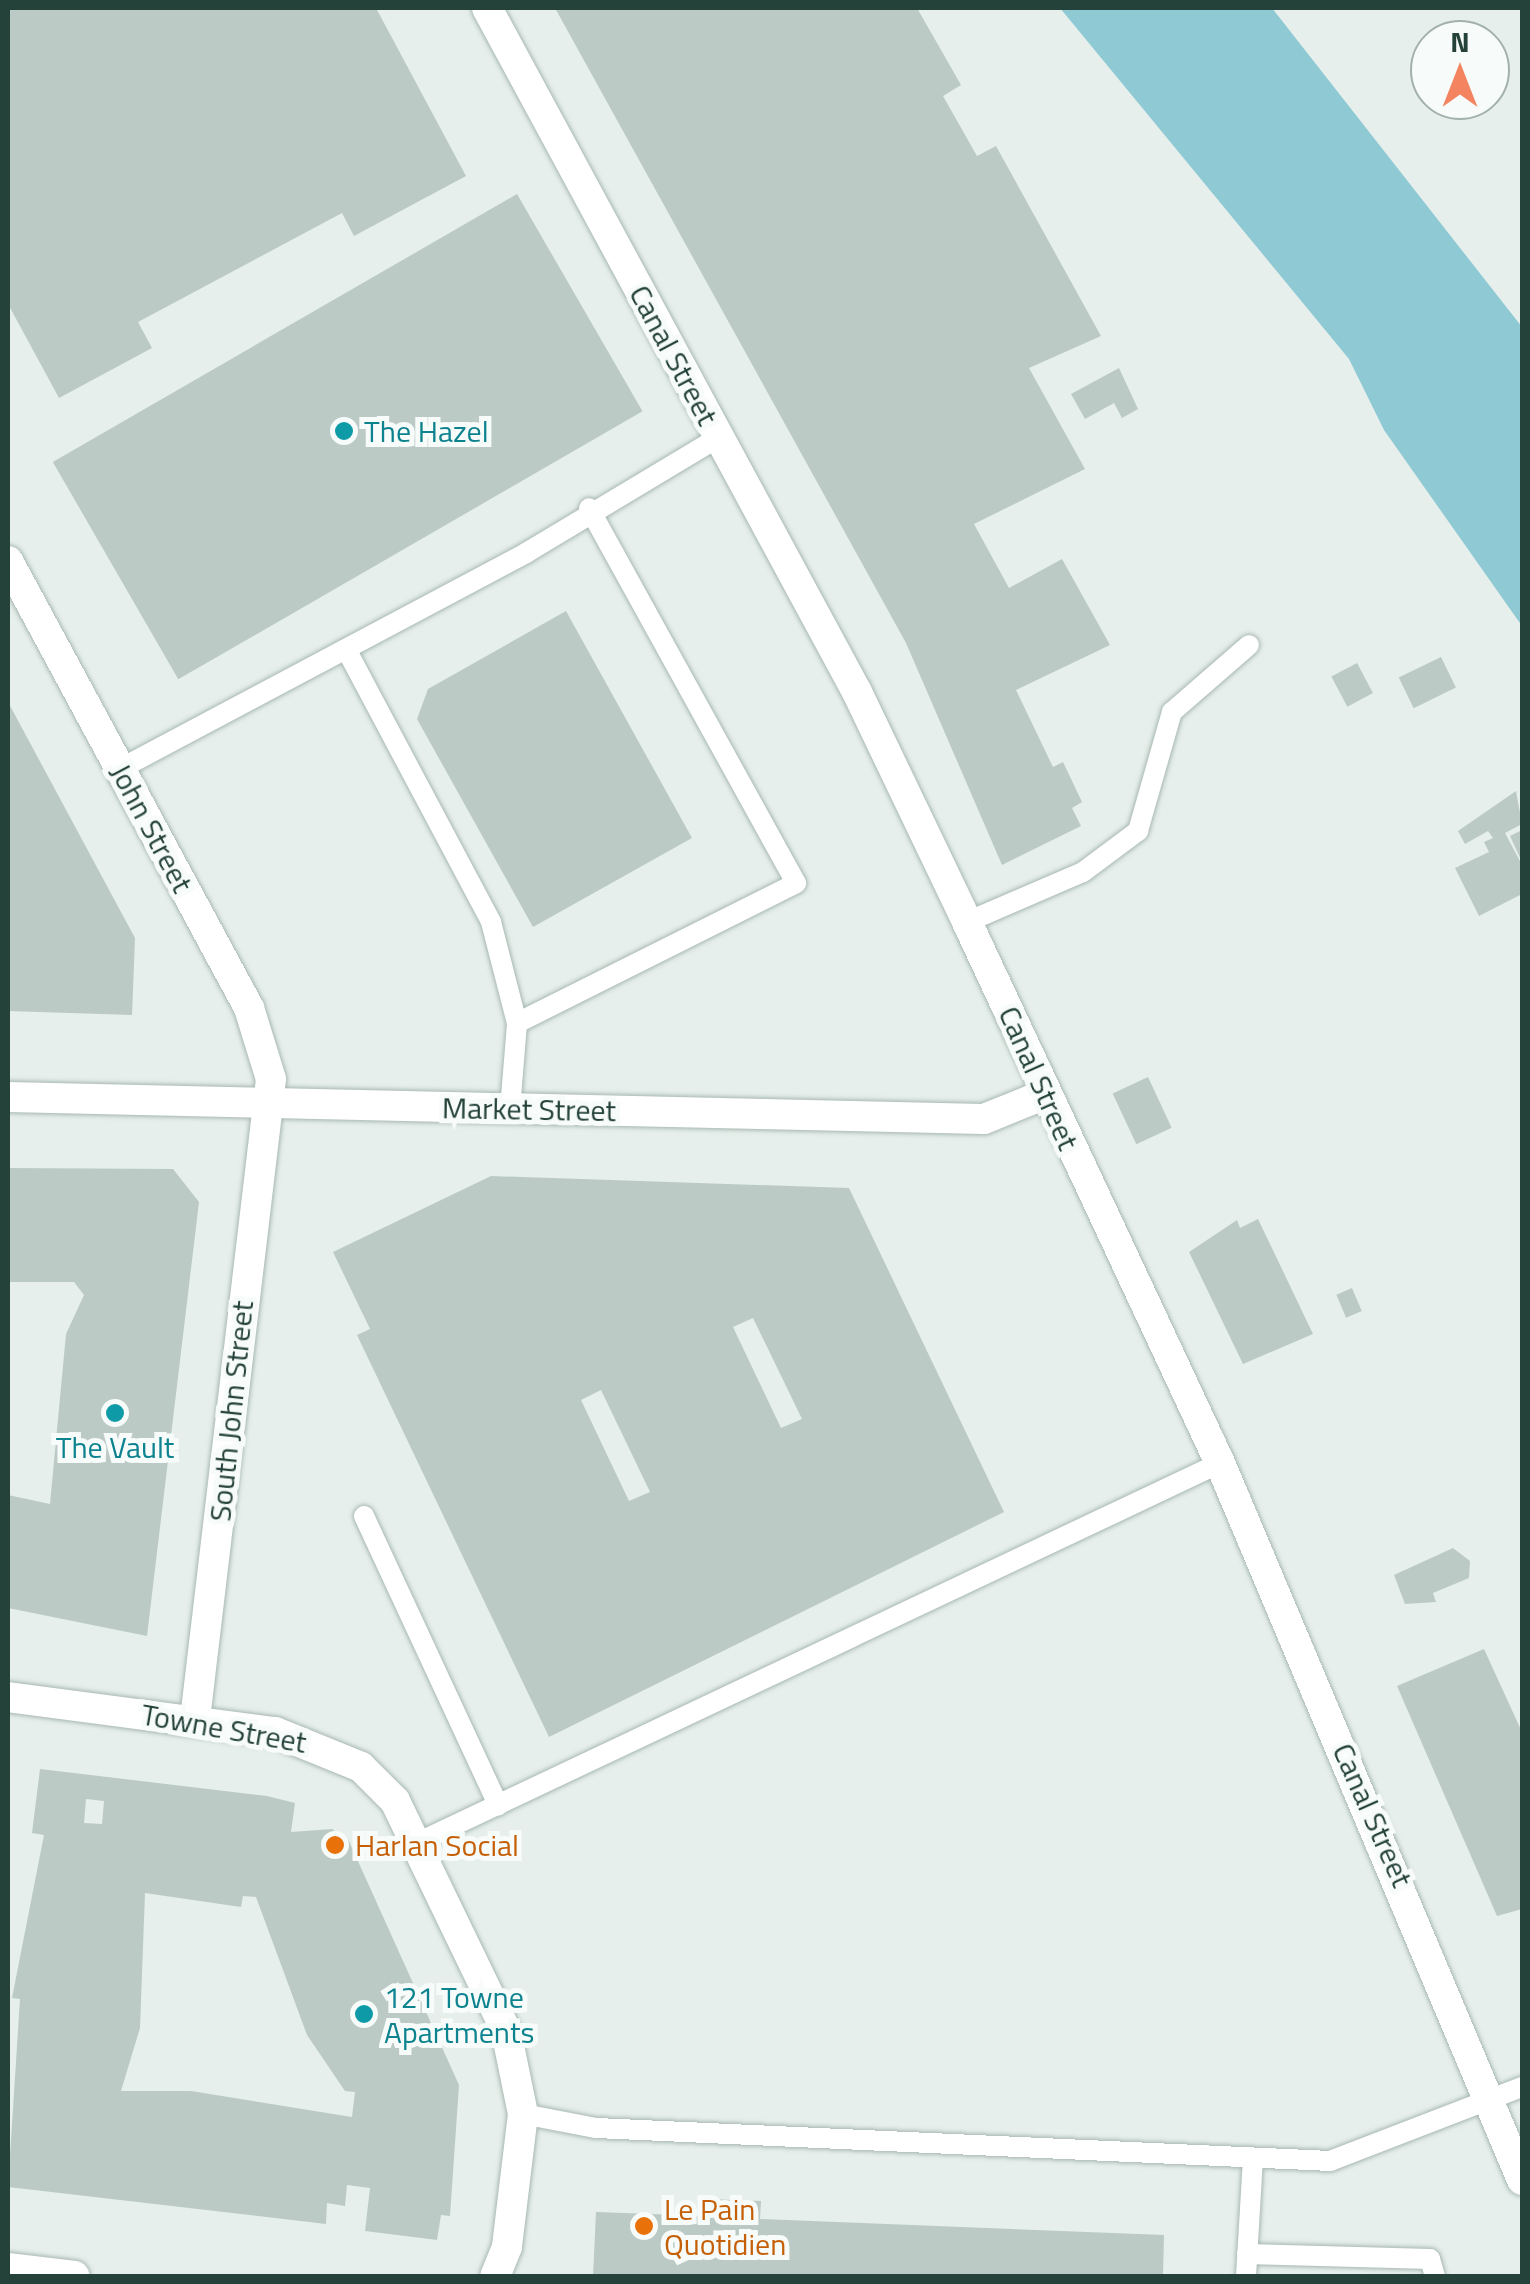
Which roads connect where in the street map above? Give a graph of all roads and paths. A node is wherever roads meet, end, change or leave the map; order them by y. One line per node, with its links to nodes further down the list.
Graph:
1 (487, 8): 2 (street, Canal Street)
2 (719, 437): 3 (lane); 8 (street, Canal Street)
3 (588, 508): 6 (lane); 9 (lane)
4 (8, 562): 7 (street, John Street)
5 (1249, 645): 8 (lane)
6 (346, 649): 7 (lane); 9 (lane)
7 (120, 768): 12 (street, John Street)
8 (967, 922): 10 (street, Canal Street)
9 (518, 1022): 13 (lane)
10 (1046, 1094): 13 (street, Market Street); 14 (street, Canal Street)
11 (8, 1097): 12 (street, Market Street)
12 (274, 1104): 13 (street, Market Street); 17 (street, South John Street)
13 (510, 1109)
14 (1220, 1463): 18 (lane); 21 (street, Canal Street)
15 (364, 1516): 18 (lane)
16 (8, 1697): 17 (street, Towne Street)
17 (195, 1719): 19 (street, Towne Street)
18 (498, 1805): 19 (lane)
19 (420, 1842): 22 (street, Towne Street)
20 (1522, 2087): 21 (lane)
21 (1492, 2096): 23 (lane); 24 (street, Canal Street)
22 (523, 2114): 23 (lane); 28 (street, Towne Street)
23 (1253, 2159): 25 (lane)
24 (1522, 2180)
25 (1247, 2254): 29 (lane); 30 (lane)
26 (8, 2268): 27 (street)
27 (76, 2276)
28 (495, 2276)
29 (1246, 2276)
30 (1435, 2276)

